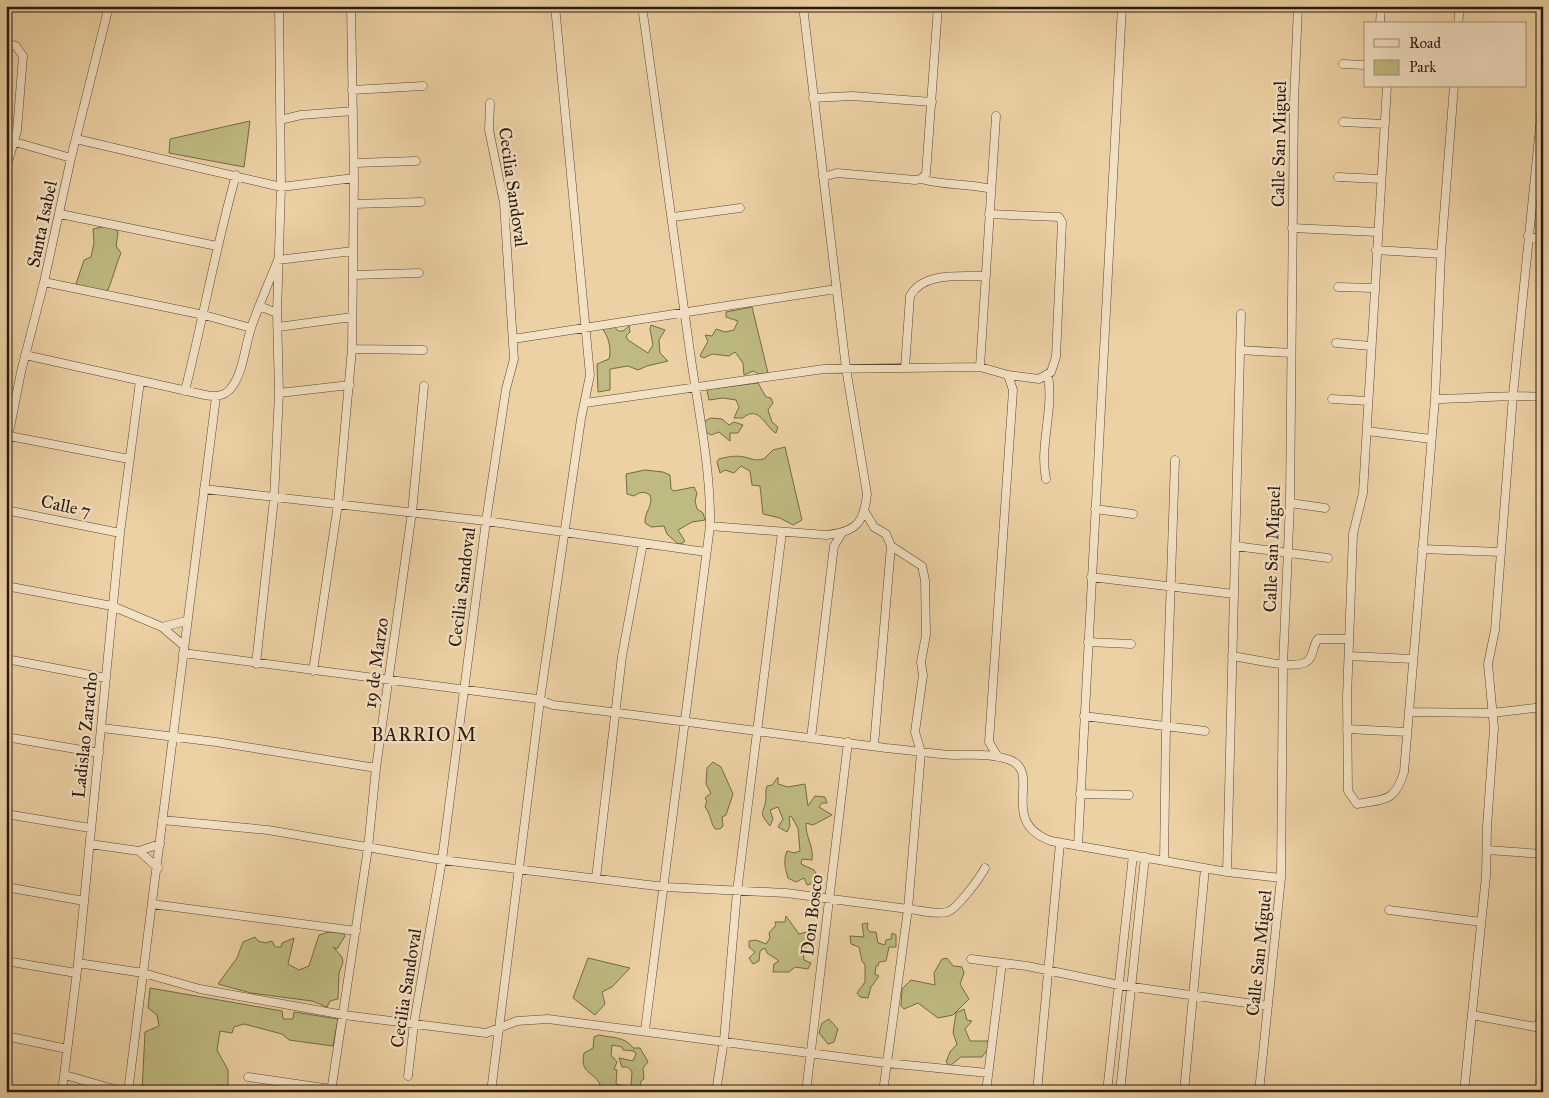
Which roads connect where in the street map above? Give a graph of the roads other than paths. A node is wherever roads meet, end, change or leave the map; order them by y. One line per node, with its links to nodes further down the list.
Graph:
1 (109, 6): 30 (street, Santa Isabel)
2 (279, 6): 27 (street)
3 (351, 6): 20 (street)
4 (554, 6): 74 (street)
5 (642, 6): 49 (street)
6 (803, 6): 22 (street)
7 (938, 6): 23 (street)
8 (1122, 6): 115 (street)
9 (1298, 6): 50 (street, Calle San Miguel)
10 (1381, 6): 12 (street)
11 (1460, 6): 13 (street)
12 (1380, 22)
13 (1458, 22)
14 (6, 43): 31 (street)
15 (1343, 64): 16 (street)
16 (1364, 65)
17 (423, 86): 20 (street)
18 (1387, 88): 29 (street)
19 (1454, 88): 57 (street)
20 (352, 90): 25 (street)
21 (1543, 97): 52 (street)
22 (813, 98): 23 (street); 37 (street)
23 (932, 102): 40 (street)
24 (490, 103): 75 (street, Cecilia Sandoval)
25 (353, 110): 27 (street); 34 (street)
26 (996, 116): 43 (street)
27 (280, 120): 42 (street)
28 (1343, 122): 29 (street)
29 (1385, 124): 41 (street)
30 (76, 139): 32 (street, Santa Isabel); 36 (street)
31 (15, 142): 32 (street); 35 (street)
32 (71, 158): 47 (street, Santa Isabel)
33 (416, 161): 34 (street)
34 (354, 162): 39 (street)
35 (6, 169)
36 (236, 175): 42 (street); 54 (street)
37 (823, 177): 40 (street); 65 (street)
38 (1338, 177): 41 (street)
39 (354, 178): 42 (street); 45 (street)
40 (921, 179): 43 (street)
41 (1381, 179): 51 (street)
42 (281, 188): 58 (street)
43 (991, 188): 48 (street)
44 (421, 202): 45 (street)
45 (354, 204): 56 (street)
46 (740, 208): 49 (street)
47 (60, 214): 54 (street); 62 (street, Santa Isabel)
48 (990, 214): 61 (street); 87 (street)
49 (673, 216): 68 (street)
50 (1292, 228): 51 (street); 81 (street, Calle San Miguel)
51 (1378, 232): 55 (street)
52 (1528, 236): 53 (street); 96 (street)
53 (1543, 240)
54 (217, 246): 70 (street)
55 (1376, 250): 57 (street); 64 (street)
56 (353, 251): 58 (street); 60 (street)
57 (1441, 254): 100 (street)
58 (278, 260): 66 (street); 67 (street)
59 (419, 273): 60 (street)
60 (353, 275): 71 (street)
61 (986, 276): 83 (street); 85 (street)
62 (44, 282): 70 (street); 82 (street, Santa Isabel)
63 (1338, 287): 64 (street)
64 (1374, 288): 77 (street)
65 (836, 290): 68 (street); 84 (street)
66 (259, 306): 67 (street); 73 (street)
67 (277, 313): 72 (street)
68 (685, 313): 74 (street); 92 (street)
69 (1241, 314): 80 (street)
70 (204, 315): 73 (street); 94 (street)
71 (352, 317): 72 (street); 78 (street)
72 (278, 327): 95 (street)
73 (251, 328): 97 (street)
74 (586, 328): 75 (street); 102 (street)
75 (513, 339): 120 (street, Cecilia Sandoval)
76 (1336, 343): 77 (street)
77 (1371, 346): 101 (street)
78 (352, 350): 79 (street); 90 (street)
79 (423, 350)
80 (1240, 350): 81 (street); 128 (street)
81 (1291, 353): 112 (street, Calle San Miguel)
82 (25, 355): 89 (street); 104 (street, Santa Isabel)
83 (980, 367): 85 (street); 86 (street)
84 (846, 368): 85 (street); 92 (street); 118 (street)
85 (905, 368)
86 (1008, 375): 88 (street); 93 (street)
87 (1048, 376): 88 (street); 109 (street)
88 (1021, 378): 93 (street)
89 (140, 382): 94 (street); 107 (street, Ladislao Zaracho)
90 (350, 385): 95 (street); 113 (street)
91 (424, 386): 117 (street, 19 de Marzo)
92 (695, 388): 102 (street); 121 (street)
93 (1013, 390): 172 (street)
94 (186, 391): 97 (street)
95 (279, 393): 111 (street)
96 (1513, 395): 98 (street); 100 (street); 131 (street)
97 (216, 397): 110 (street)
98 (1543, 397)
99 (1332, 399): 101 (street)
100 (1434, 399): 105 (street)
101 (1368, 401): 103 (street)
102 (585, 403): 122 (street)
103 (1367, 431): 105 (street); 141 (street)
104 (9, 436): 106 (street, Santa Isabel); 107 (street)
105 (1431, 439): 129 (street)
106 (6, 448)
107 (129, 459): 124 (street, Ladislao Zaracho)
108 (1175, 460): 136 (street)
109 (1046, 479)
110 (204, 489): 111 (street); 139 (street)
111 (274, 499): 113 (street); 149 (street)
112 (1290, 502): 114 (street); 132 (street, Calle San Miguel)
113 (338, 504): 117 (street); 151 (street)
114 (1325, 508)
115 (1095, 509): 119 (street); 134 (street)
116 (6, 510): 124 (street, Calle 7)
117 (412, 512): 120 (street); 153 (street, 19 de Marzo)
118 (865, 512): 125 (street); 127 (street)
119 (1133, 514)
120 (486, 521): 122 (street); 154 (street, Cecilia Sandoval)
121 (710, 526): 123 (street); 130 (street)
122 (564, 532): 126 (street); 155 (street)
123 (782, 532): 125 (street); 165 (street)
124 (120, 533): 138 (street, Ladislao Zaracho)
125 (842, 533): 170 (street)
126 (643, 543): 130 (street); 157 (street)
127 (891, 546): 173 (street); 174 (street)
128 (1235, 546): 132 (street); 137 (street)
129 (1422, 549): 131 (street); 147 (street)
130 (706, 552): 161 (street)
131 (1501, 552): 159 (street)
132 (1287, 553): 133 (street); 150 (street, Calle San Miguel)
133 (1328, 558)
134 (1091, 577): 136 (street); 142 (street)
135 (6, 586): 138 (street)
136 (1171, 587): 137 (street); 162 (street)
137 (1234, 594): 145 (street)
138 (112, 606): 140 (street); 152 (street, Ladislao Zaracho)
139 (186, 621): 140 (street); 144 (street)
140 (162, 627): 144 (street)
141 (1349, 639): 146 (street); 150 (street)
142 (1088, 642): 143 (street); 160 (street)
143 (1131, 644)
144 (183, 649): 149 (street); 169 (street)
145 (1232, 656): 150 (street); 200 (street)
146 (1349, 656): 147 (street); 164 (street)
147 (1413, 659): 158 (street)
148 (6, 660): 152 (street)
149 (256, 664): 151 (street)
150 (1282, 664): 202 (street, Calle San Miguel)
151 (314, 670): 153 (street)
152 (106, 678): 163 (street, Ladislao Zaracho)
153 (389, 679): 154 (street); 178 (street, 19 de Marzo)
154 (465, 690): 155 (street); 194 (street, Cecilia Sandoval)
155 (540, 700): 157 (street); 197 (street)
156 (1543, 706): 159 (street)
157 (615, 712): 161 (street); 201 (street)
158 (1409, 712): 159 (street); 167 (street)
159 (1492, 713): 189 (street)
160 (1084, 716): 162 (street); 179 (street)
161 (685, 721): 165 (street); 204 (street)
162 (1166, 725): 166 (street); 195 (street)
163 (102, 728): 169 (street); 175 (street, Ladislao Zaracho)
164 (1347, 729): 167 (street); 167 (street)
165 (756, 730): 170 (street); 205 (street)
166 (1205, 730)
167 (1407, 732)
168 (6, 737): 175 (street)
169 (172, 737): 178 (street); 182 (street)
170 (811, 738): 171 (street)
171 (848, 742): 173 (street); 206 (street, Don Bosco)
172 (989, 742): 176 (street); 177 (street)
173 (874, 746): 174 (street)
174 (921, 752): 176 (street); 209 (street)
175 (99, 753): 183 (street, Ladislao Zaracho)
176 (975, 754): 177 (street)
177 (998, 757): 184 (street)
178 (376, 768): 188 (street, 19 de Marzo)
179 (1080, 794): 180 (street); 187 (street)
180 (1129, 795)
181 (6, 814): 183 (street)
182 (162, 820): 186 (street); 188 (street)
183 (90, 828): 185 (street, Ladislao Zaracho)
184 (1060, 843): 187 (street); 217 (street)
185 (90, 844): 190 (street); 207 (street, Ladislao Zaracho)
186 (160, 844): 190 (street); 196 (street)
187 (1078, 846): 192 (street)
188 (368, 848): 194 (street); 212 (street, 19 de Marzo)
189 (1486, 850): 191 (street); 211 (street)
190 (139, 851): 196 (street)
191 (1543, 854)
192 (1133, 855): 193 (street); 220 (street)
193 (1145, 857): 195 (street); 221 (street)
194 (442, 860): 197 (street); 227 (street, Cecilia Sandoval)
195 (1164, 861): 199 (street)
196 (158, 868): 208 (street)
197 (518, 868): 201 (street); 228 (street)
198 (985, 868): 209 (street)
199 (1204, 868): 200 (street); 223 (street)
200 (1227, 872): 202 (street)
201 (596, 878): 204 (street)
202 (1281, 878): 224 (street, Calle San Miguel)
203 (6, 887): 207 (street)
204 (665, 887): 205 (street); 229 (street)
205 (737, 892): 206 (street); 231 (street)
206 (829, 898): 209 (street); 233 (street, Don Bosco)
207 (84, 901): 215 (street, Ladislao Zaracho)
208 (152, 904): 212 (street); 219 (street)
209 (908, 909): 234 (street)
210 (1389, 910): 211 (street)
211 (1481, 922): 226 (street)
212 (356, 931): 225 (street, 19 de Marzo)
213 (971, 959): 216 (street)
214 (6, 962): 218 (street)
215 (78, 963): 218 (street, Ladislao Zaracho); 219 (street)
216 (1002, 963): 217 (street); 235 (street)
217 (1049, 971): 220 (street); 249 (street)
218 (76, 973): 232 (street, Ladislao Zaracho)
219 (143, 973): 225 (street); 243 (street)
220 (1119, 985): 221 (street); 250 (street)
221 (1131, 987): 223 (street); 251 (street)
222 (1543, 992): 226 (street)
223 (1194, 997): 224 (street); 252 (street)
224 (1268, 1006): 253 (street, Calle San Miguel)
225 (344, 1015): 227 (street); 239 (street, 19 de Marzo)
226 (1472, 1015): 240 (street)
227 (414, 1023): 228 (street); 237 (street, Cecilia Sandoval)
228 (498, 1029): 229 (street); 244 (street)
229 (645, 1030): 231 (street)
230 (6, 1036): 232 (street)
231 (724, 1040): 233 (street); 245 (street)
232 (67, 1049): 236 (street, Ladislao Zaracho)
233 (811, 1053): 234 (street); 246 (street, Don Bosco)
234 (886, 1063): 235 (street); 247 (street)
235 (988, 1073): 248 (street)
236 (64, 1075): 241 (street, Ladislao Zaracho); 242 (street)
237 (408, 1076)
238 (248, 1077): 239 (street)
239 (331, 1090)
240 (1464, 1091): 254 (street)
241 (62, 1092)
242 (124, 1092)
243 (128, 1092)
244 (491, 1092)
245 (716, 1092)
246 (806, 1092)
247 (883, 1092)
248 (986, 1092)
249 (1037, 1092)
250 (1108, 1092)
251 (1120, 1092)
252 (1184, 1092)
253 (1259, 1092)
254 (1487, 1092)

